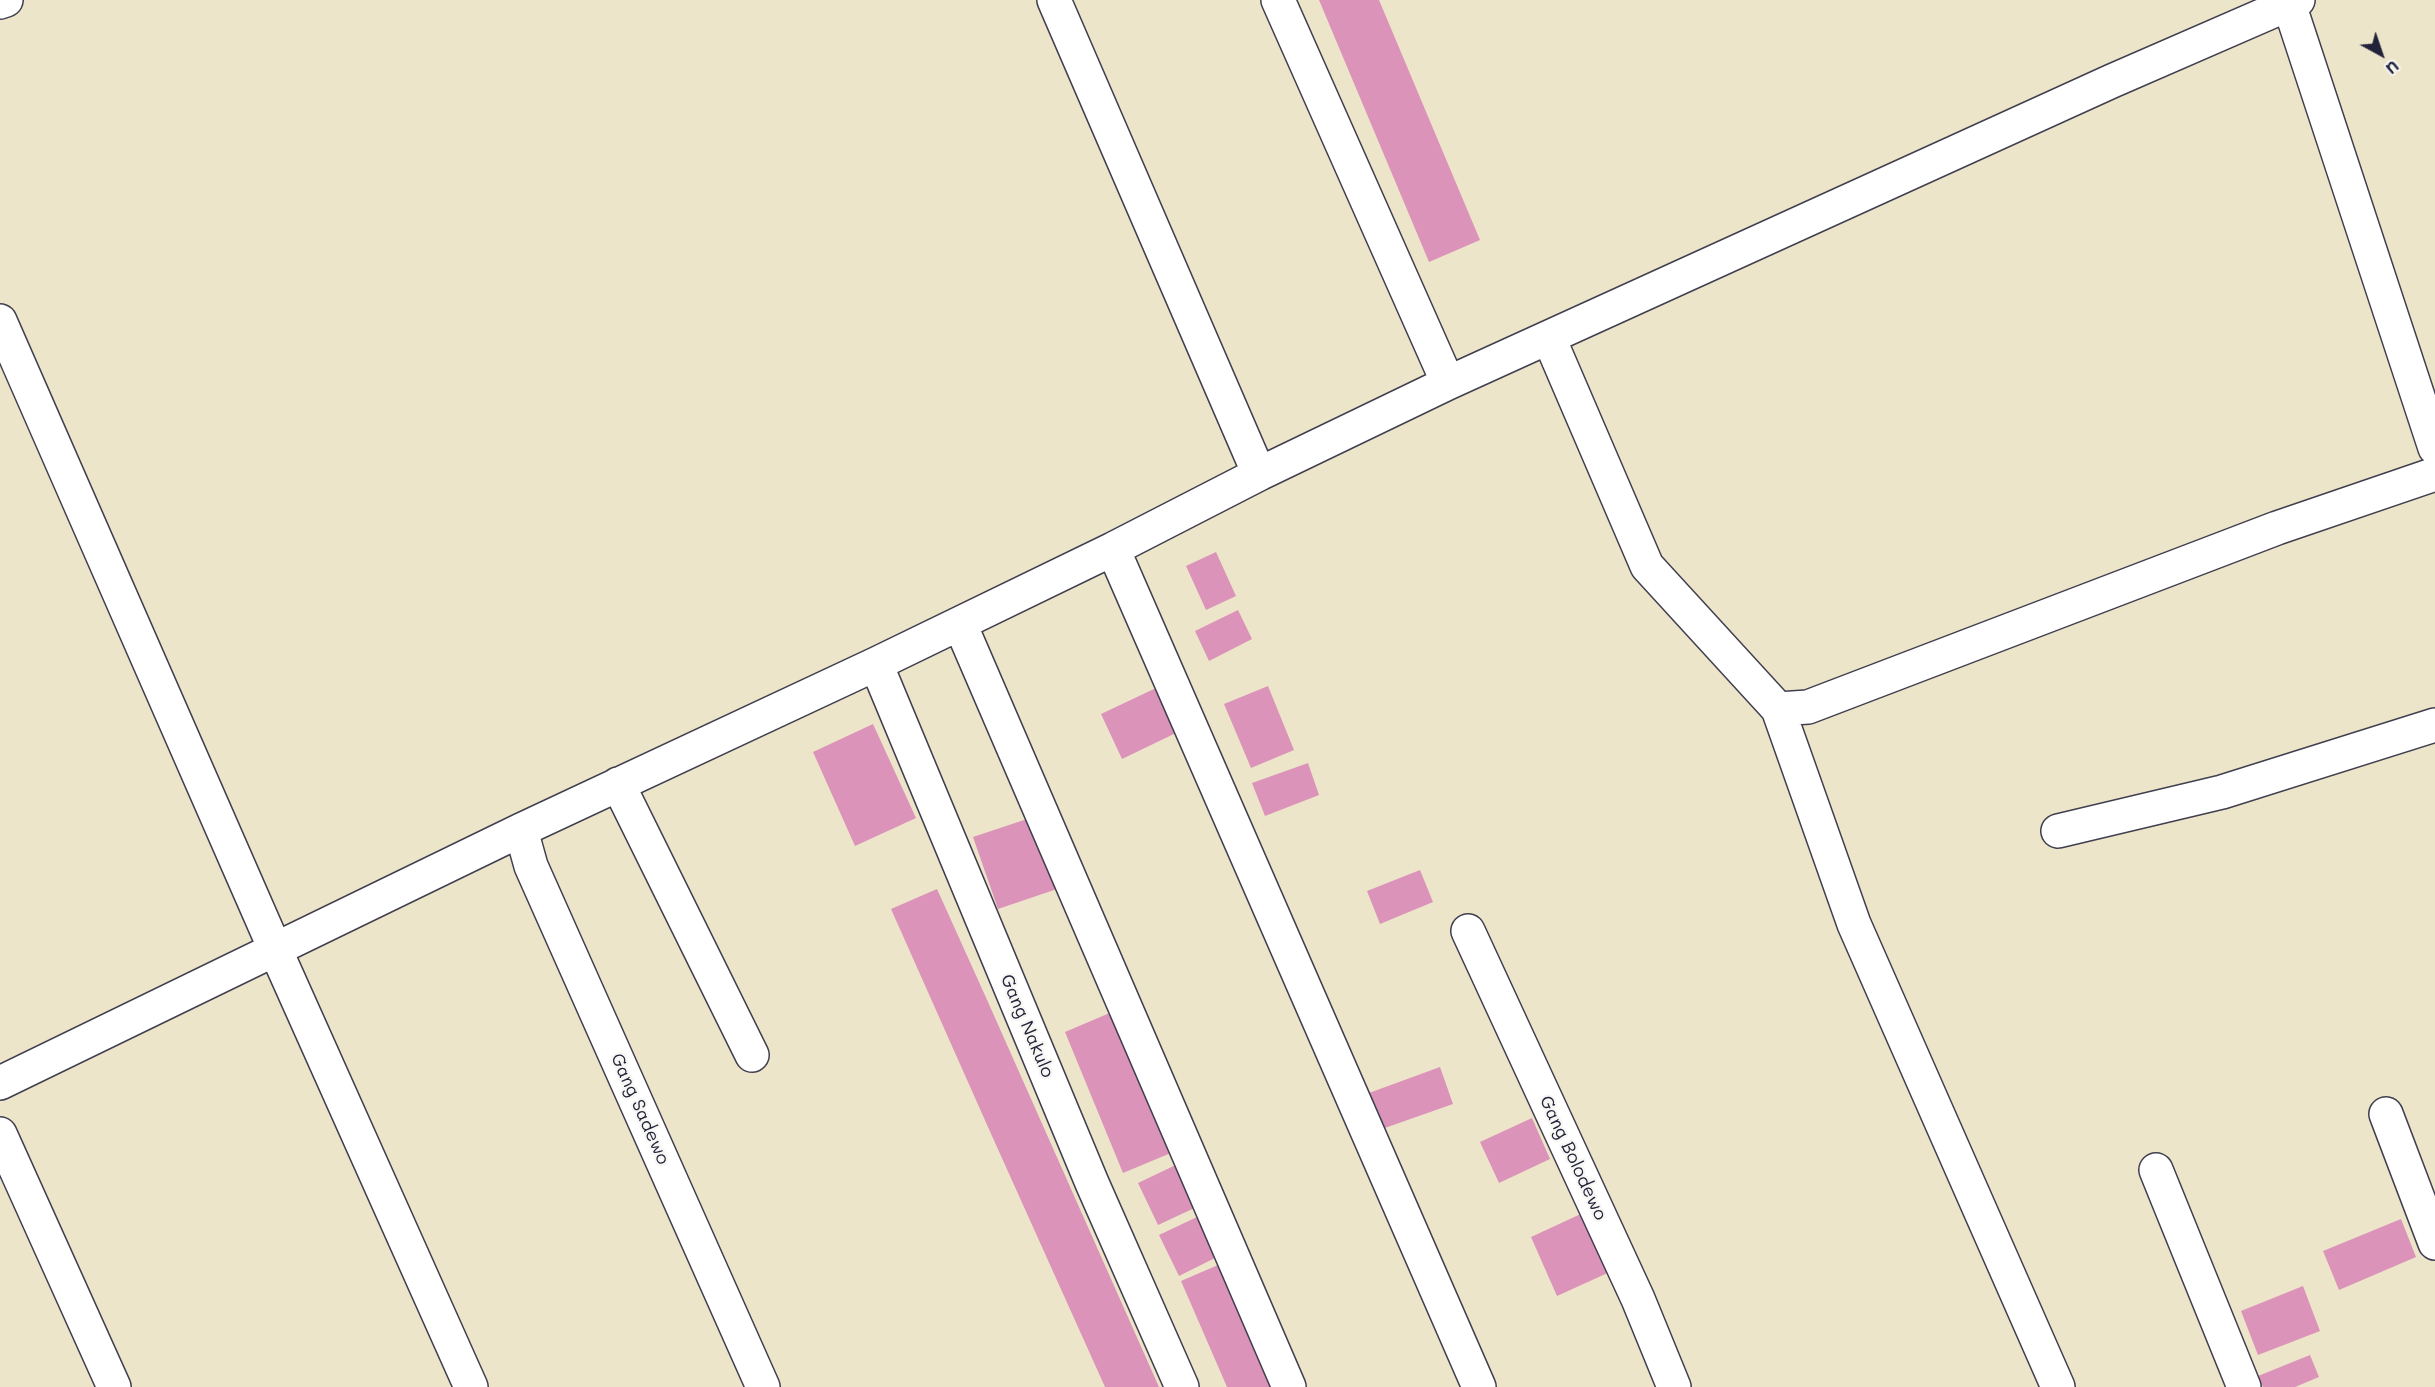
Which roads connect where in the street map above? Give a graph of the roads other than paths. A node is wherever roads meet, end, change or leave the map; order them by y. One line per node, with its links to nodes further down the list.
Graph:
1 (6, 0): 5 (street)
2 (1054, 0): 10 (street)
3 (1278, 0): 8 (street)
4 (2293, 2): 7 (street); 9 (street)
5 (0, 3)
6 (0, 321): 21 (street)
7 (1549, 338): 8 (street); 15 (street)
8 (1448, 383): 10 (street)
9 (2435, 448)
10 (1259, 474): 12 (street)
11 (2435, 474): 15 (street)
12 (1113, 549): 13 (street); 33 (street)
13 (960, 624): 14 (street); 32 (street)
14 (876, 664): 17 (street); 31 (street, Gang Nakulo)
15 (1779, 709): 35 (street)
16 (2435, 725): 19 (street)
17 (618, 784): 18 (street); 22 (street)
18 (521, 830): 21 (street); 30 (street, Gang Sadewo)
19 (2058, 831)
20 (1468, 931): 34 (street, Gang Bolodewo)
21 (274, 949): 23 (street); 29 (street)
22 (752, 1055)
23 (0, 1083)
24 (2386, 1114): 27 (street)
25 (0, 1134): 28 (street)
26 (2156, 1170): 36 (street)
27 (2435, 1243)
28 (114, 1387)
29 (471, 1387)
30 (763, 1387)
31 (1182, 1387)
32 (1289, 1387)
33 (1479, 1387)
34 (1674, 1387)
35 (2058, 1387)
36 (2244, 1387)

